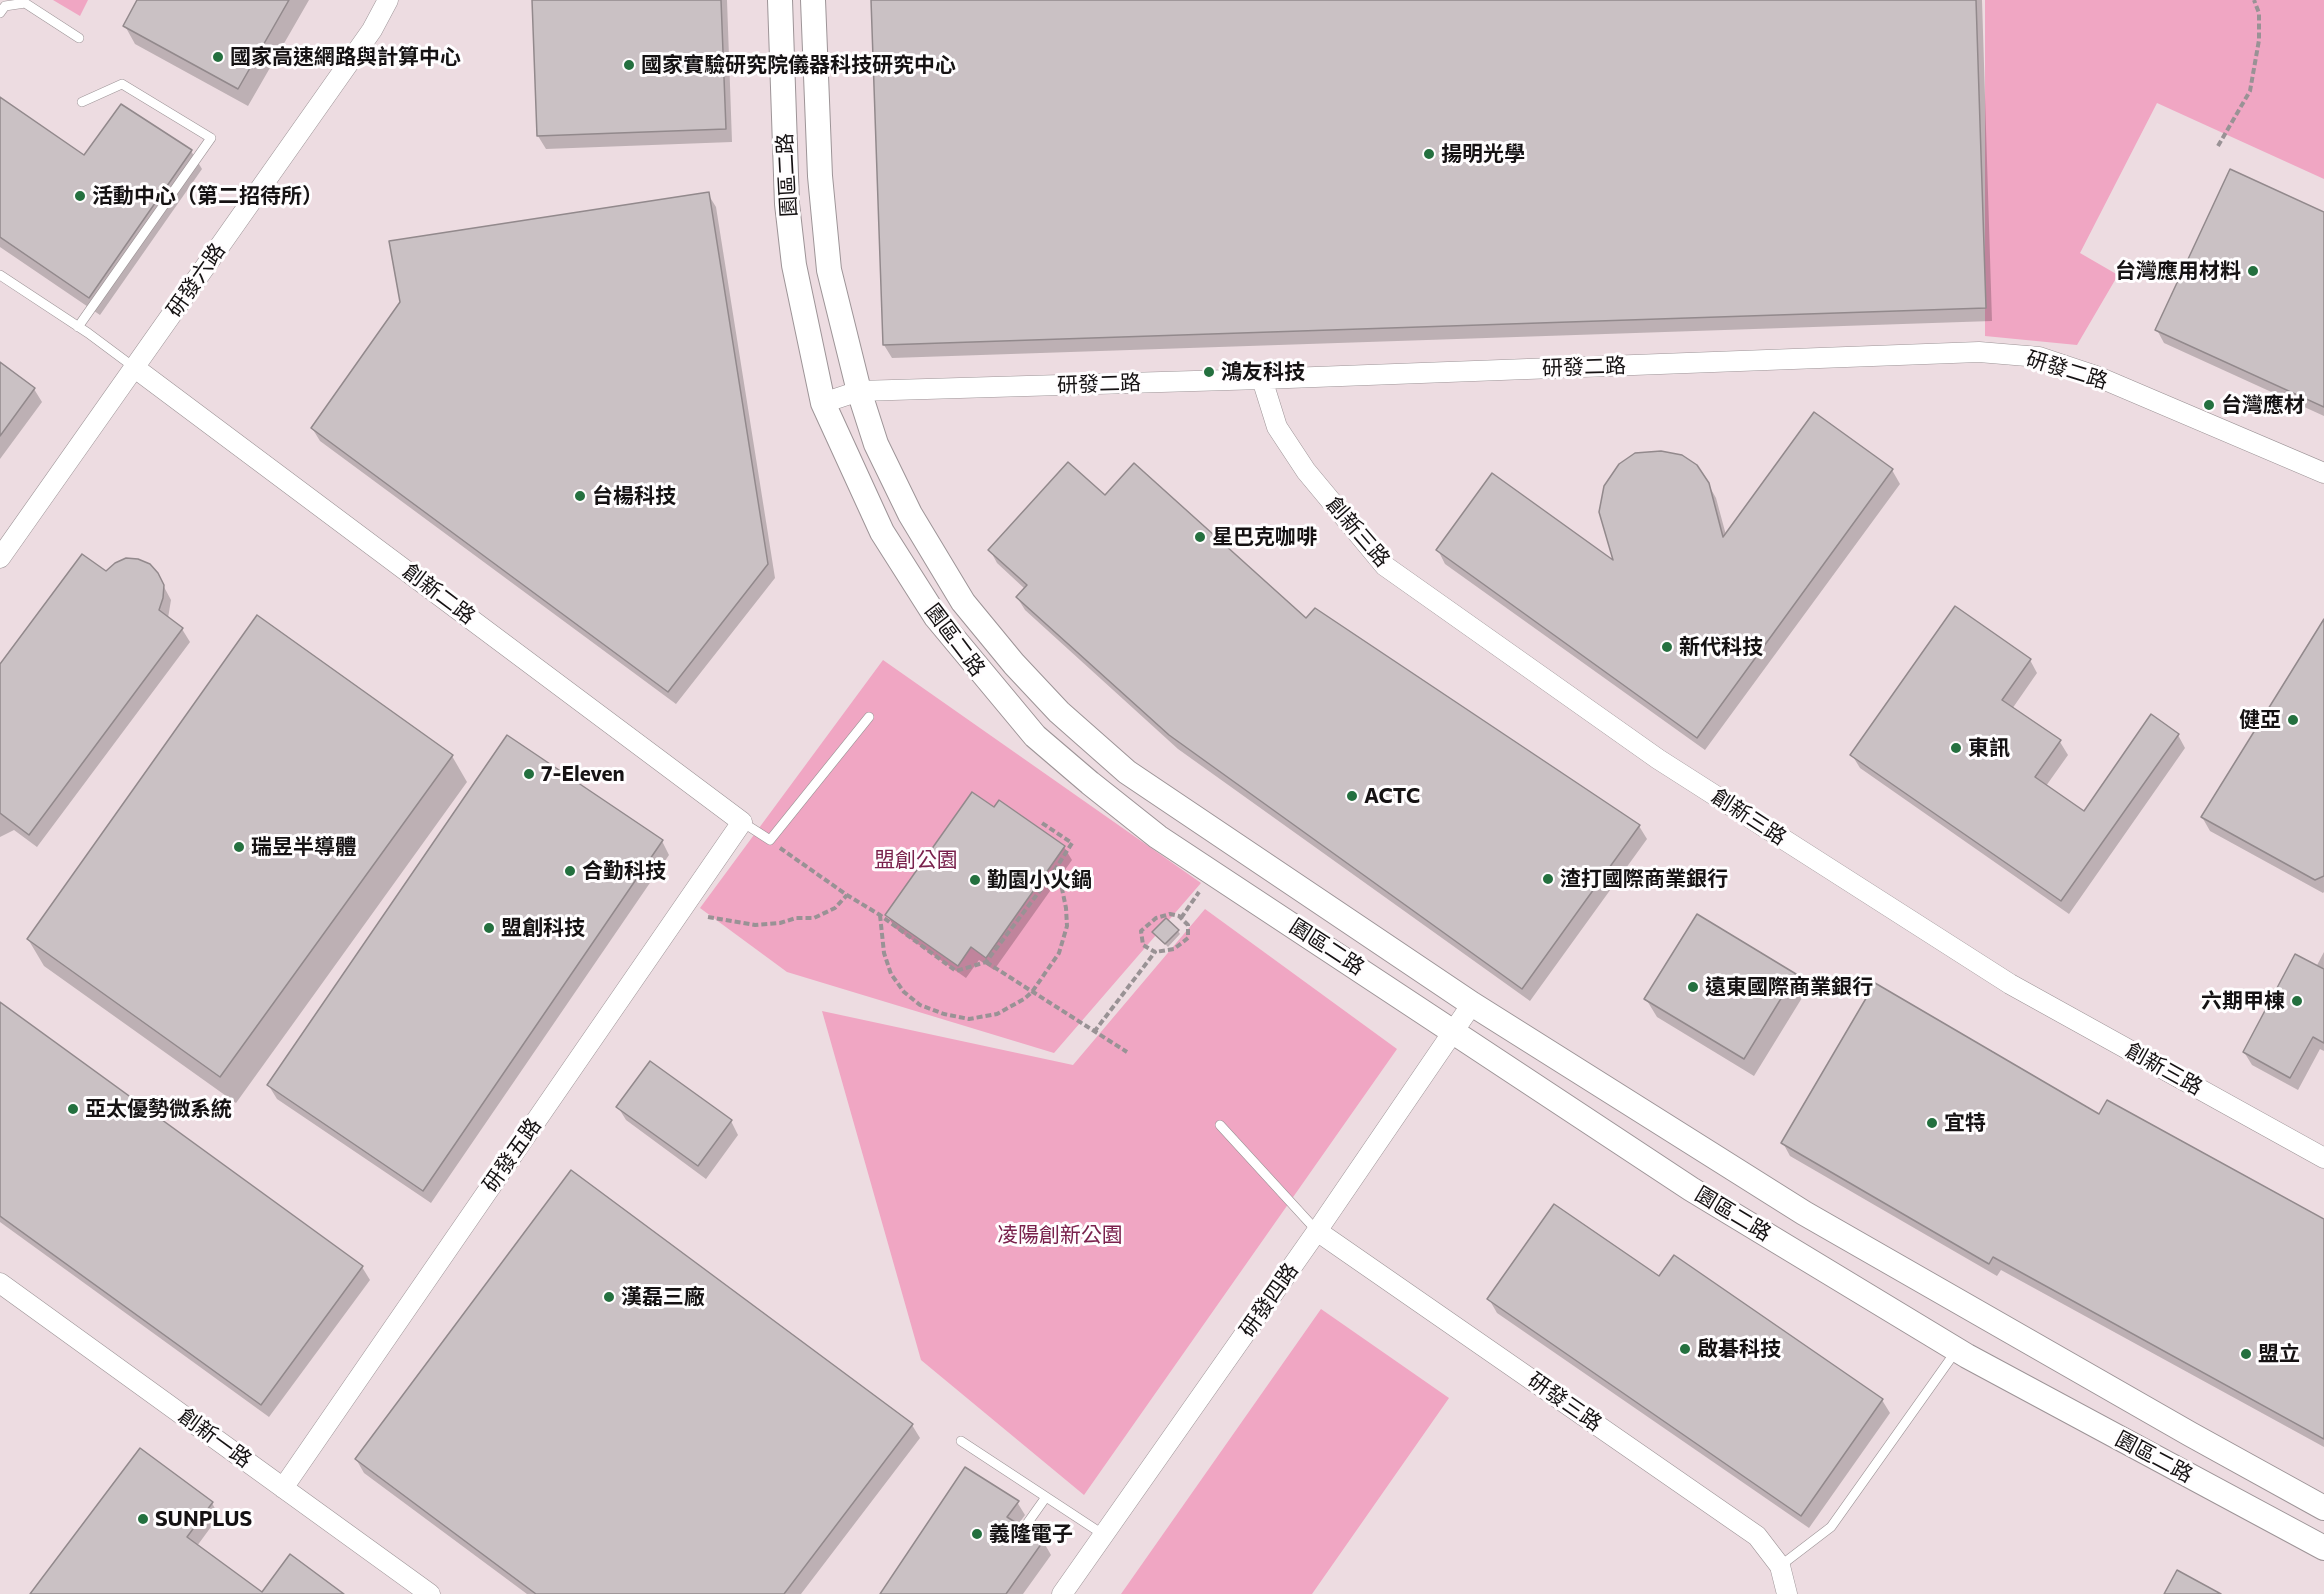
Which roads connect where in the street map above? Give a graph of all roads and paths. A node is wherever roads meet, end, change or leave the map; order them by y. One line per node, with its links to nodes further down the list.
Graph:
1 (388, 0): 11 (street, 研發六路)
2 (780, 0): 14 (street, 園區二路)
3 (813, 0): 13 (street, 園區二路)
4 (2254, 0): 8 (path)
5 (0, 13): 6 (lane)
6 (79, 38)
7 (82, 102): 10 (lane)
8 (2218, 146)
9 (0, 275): 10 (lane)
10 (78, 327): 11 (lane)
11 (135, 368): 16 (street, 研發六路); 18 (street, 創新二路)
12 (1262, 380): 13 (street, 研發二路); 15 (street, 研發二路); 35 (street, 創新三路)
13 (859, 391): 14 (street, 研發二路); 30 (street, 園區二路)
14 (823, 403): 31 (street, 園區二路)
15 (2324, 473)
16 (0, 558)
17 (869, 717): 20 (lane)
18 (742, 822): 20 (lane); 40 (street, 研發五路)
19 (1042, 823): 21 (path)
20 (770, 840): 23 (path)
21 (1051, 876): 28 (path); 29 (path)
22 (1199, 892): 26 (path)
23 (847, 895): 24 (path); 25 (path)
24 (880, 915): 28 (path); 29 (path)
25 (708, 917)
26 (1181, 918): 27 (path); 27 (path)
27 (1155, 952): 32 (path)
28 (986, 962): 29 (path)
29 (1032, 992): 32 (path)
30 (1472, 1004): 31 (street, 研發四路); 42 (street, 園區二路)
31 (1454, 1031): 36 (street, 研發四路); 38 (street, 園區二路)
32 (1094, 1032): 33 (path)
33 (1127, 1052)
34 (1220, 1125): 36 (lane)
35 (2324, 1158)
36 (1317, 1231): 44 (street, 研發四路); 46 (street, 研發三路)
37 (0, 1283): 40 (street, 創新一路)
38 (1957, 1350): 45 (street, 園區二路); 46 (lane)
39 (961, 1441): 41 (lane)
40 (283, 1488): 47 (street, 創新一路)
41 (1046, 1497): 43 (lane); 44 (lane)
42 (2324, 1508)
43 (1024, 1528)
44 (1104, 1535): 48 (street, 研發四路)
45 (2324, 1548)
46 (1780, 1566): 49 (street, 研發三路)
47 (430, 1594)
48 (1062, 1594)
49 (1787, 1594)

